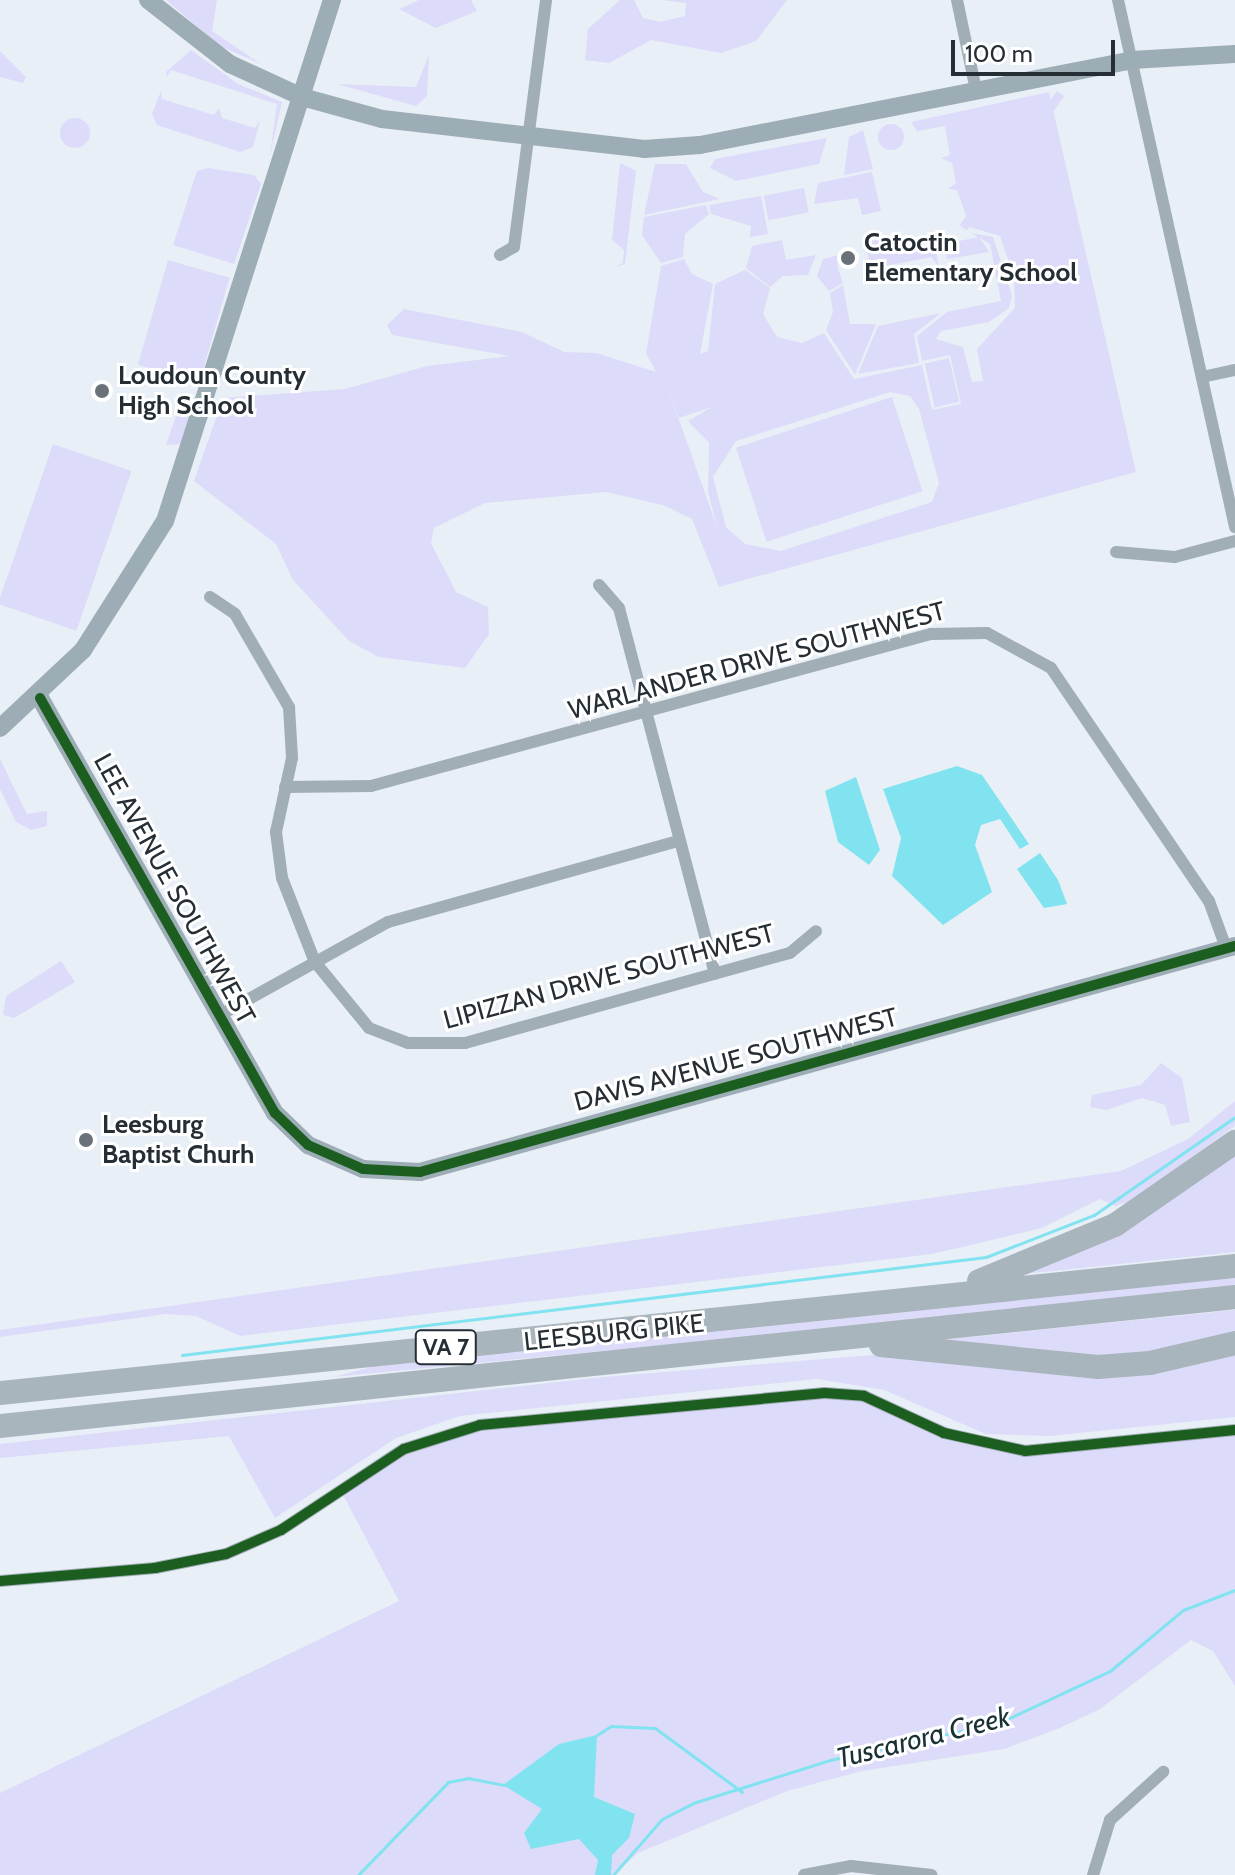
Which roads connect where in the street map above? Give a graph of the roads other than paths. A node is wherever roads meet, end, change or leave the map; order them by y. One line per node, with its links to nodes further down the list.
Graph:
1 (148, 0): 9 (street)
2 (332, 0): 9 (street)
3 (546, 0): 10 (street)
4 (957, 0): 8 (street)
5 (1118, 0): 7 (street)
6 (1235, 54): 7 (street)
7 (1132, 60): 8 (street); 13 (street)
8 (976, 90): 10 (street)
9 (302, 97): 10 (street); 19 (street)
10 (529, 137): 11 (street)
11 (500, 255)
12 (1235, 370): 13 (street)
13 (1202, 377): 14 (street)
14 (1235, 527)
15 (1235, 541): 16 (street)
16 (1116, 552)
17 (599, 585): 20 (street)
18 (210, 597): 22 (street, LIPIZZAN DRIVE SOUTHWEST)
19 (40, 698): 21 (street); 28 (street, LEE AVENUE SOUTHWEST)
20 (646, 711): 22 (street, WARLANDER DRIVE SOUTHWEST); 23 (street); 25 (street, WARLANDER DRIVE SOUTHWEST)
21 (0, 728)
22 (285, 787): 26 (street, LIPIZZAN DRIVE SOUTHWEST)
23 (679, 841): 26 (street); 27 (street)
24 (816, 931): 27 (street, LIPIZZAN DRIVE SOUTHWEST)
25 (1230, 947): 29 (street, DAVIS AVENUE SOUTHWEST)
26 (315, 962): 27 (street, LIPIZZAN DRIVE SOUTHWEST); 28 (street)
27 (715, 974)
28 (220, 1015): 29 (street, LEE AVENUE SOUTHWEST)
29 (268, 1102)
30 (1235, 1142): 33 (highway)
31 (1235, 1266): 33 (highway, LEESBURG PIKE / VA 7)
32 (1235, 1297): 35 (highway, LEESBURG PIKE / VA 7)
33 (892, 1302): 36 (highway, LEESBURG PIKE / VA 7)
34 (1235, 1343): 35 (highway)
35 (766, 1345): 37 (highway, LEESBURG PIKE / VA 7)
36 (0, 1393)
37 (0, 1426)
38 (1235, 1430): 39 (street)
39 (0, 1581)
40 (1163, 1772): 43 (street)
41 (804, 1875): 42 (street)
42 (931, 1875)
43 (1093, 1875)

